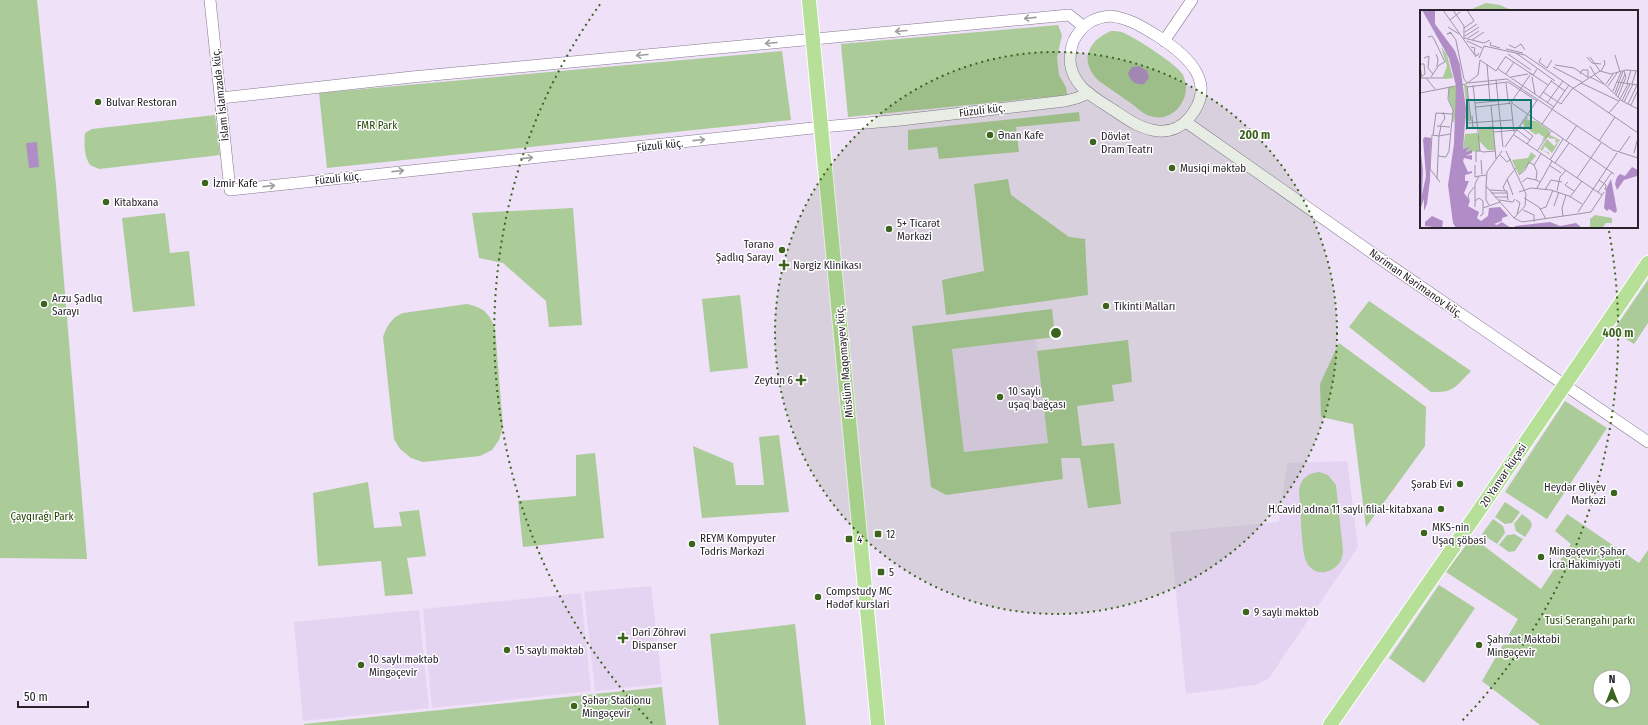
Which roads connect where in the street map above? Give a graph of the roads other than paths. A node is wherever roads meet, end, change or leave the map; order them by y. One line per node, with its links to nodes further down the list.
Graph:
1 (210, 0): 8 (street, İslam İslamzadə küç.)
2 (809, 0): 5 (main road, Müslüm Maqomayev küç.)
3 (1192, 0): 6 (street)
4 (1083, 26): 5 (street, one-way to 5); 6 (street); 7 (street)
5 (813, 39): 8 (street, one-way to 8); 10 (main road, Müslüm Maqomayev küç.)
6 (1164, 41): 9 (street)
7 (1089, 93): 9 (street); 10 (street, Füzuli küç.)
8 (221, 98): 11 (street, İslam İslamzadə küç.)
9 (1186, 122): 13 (street, Nəriman Nərimanov küç.)
10 (822, 127): 11 (street, Füzuli küç., one-way to 10); 15 (main road, Müslüm Maqomayev küç.)
11 (230, 190)
12 (1648, 263): 13 (main road, 20 Yanvar küçəsi)
13 (1564, 385): 14 (street, Nəriman Nərimanov küç.); 16 (main road, 20 Yanvar küçəsi)
14 (1648, 442)
15 (878, 725)
16 (1330, 725)

